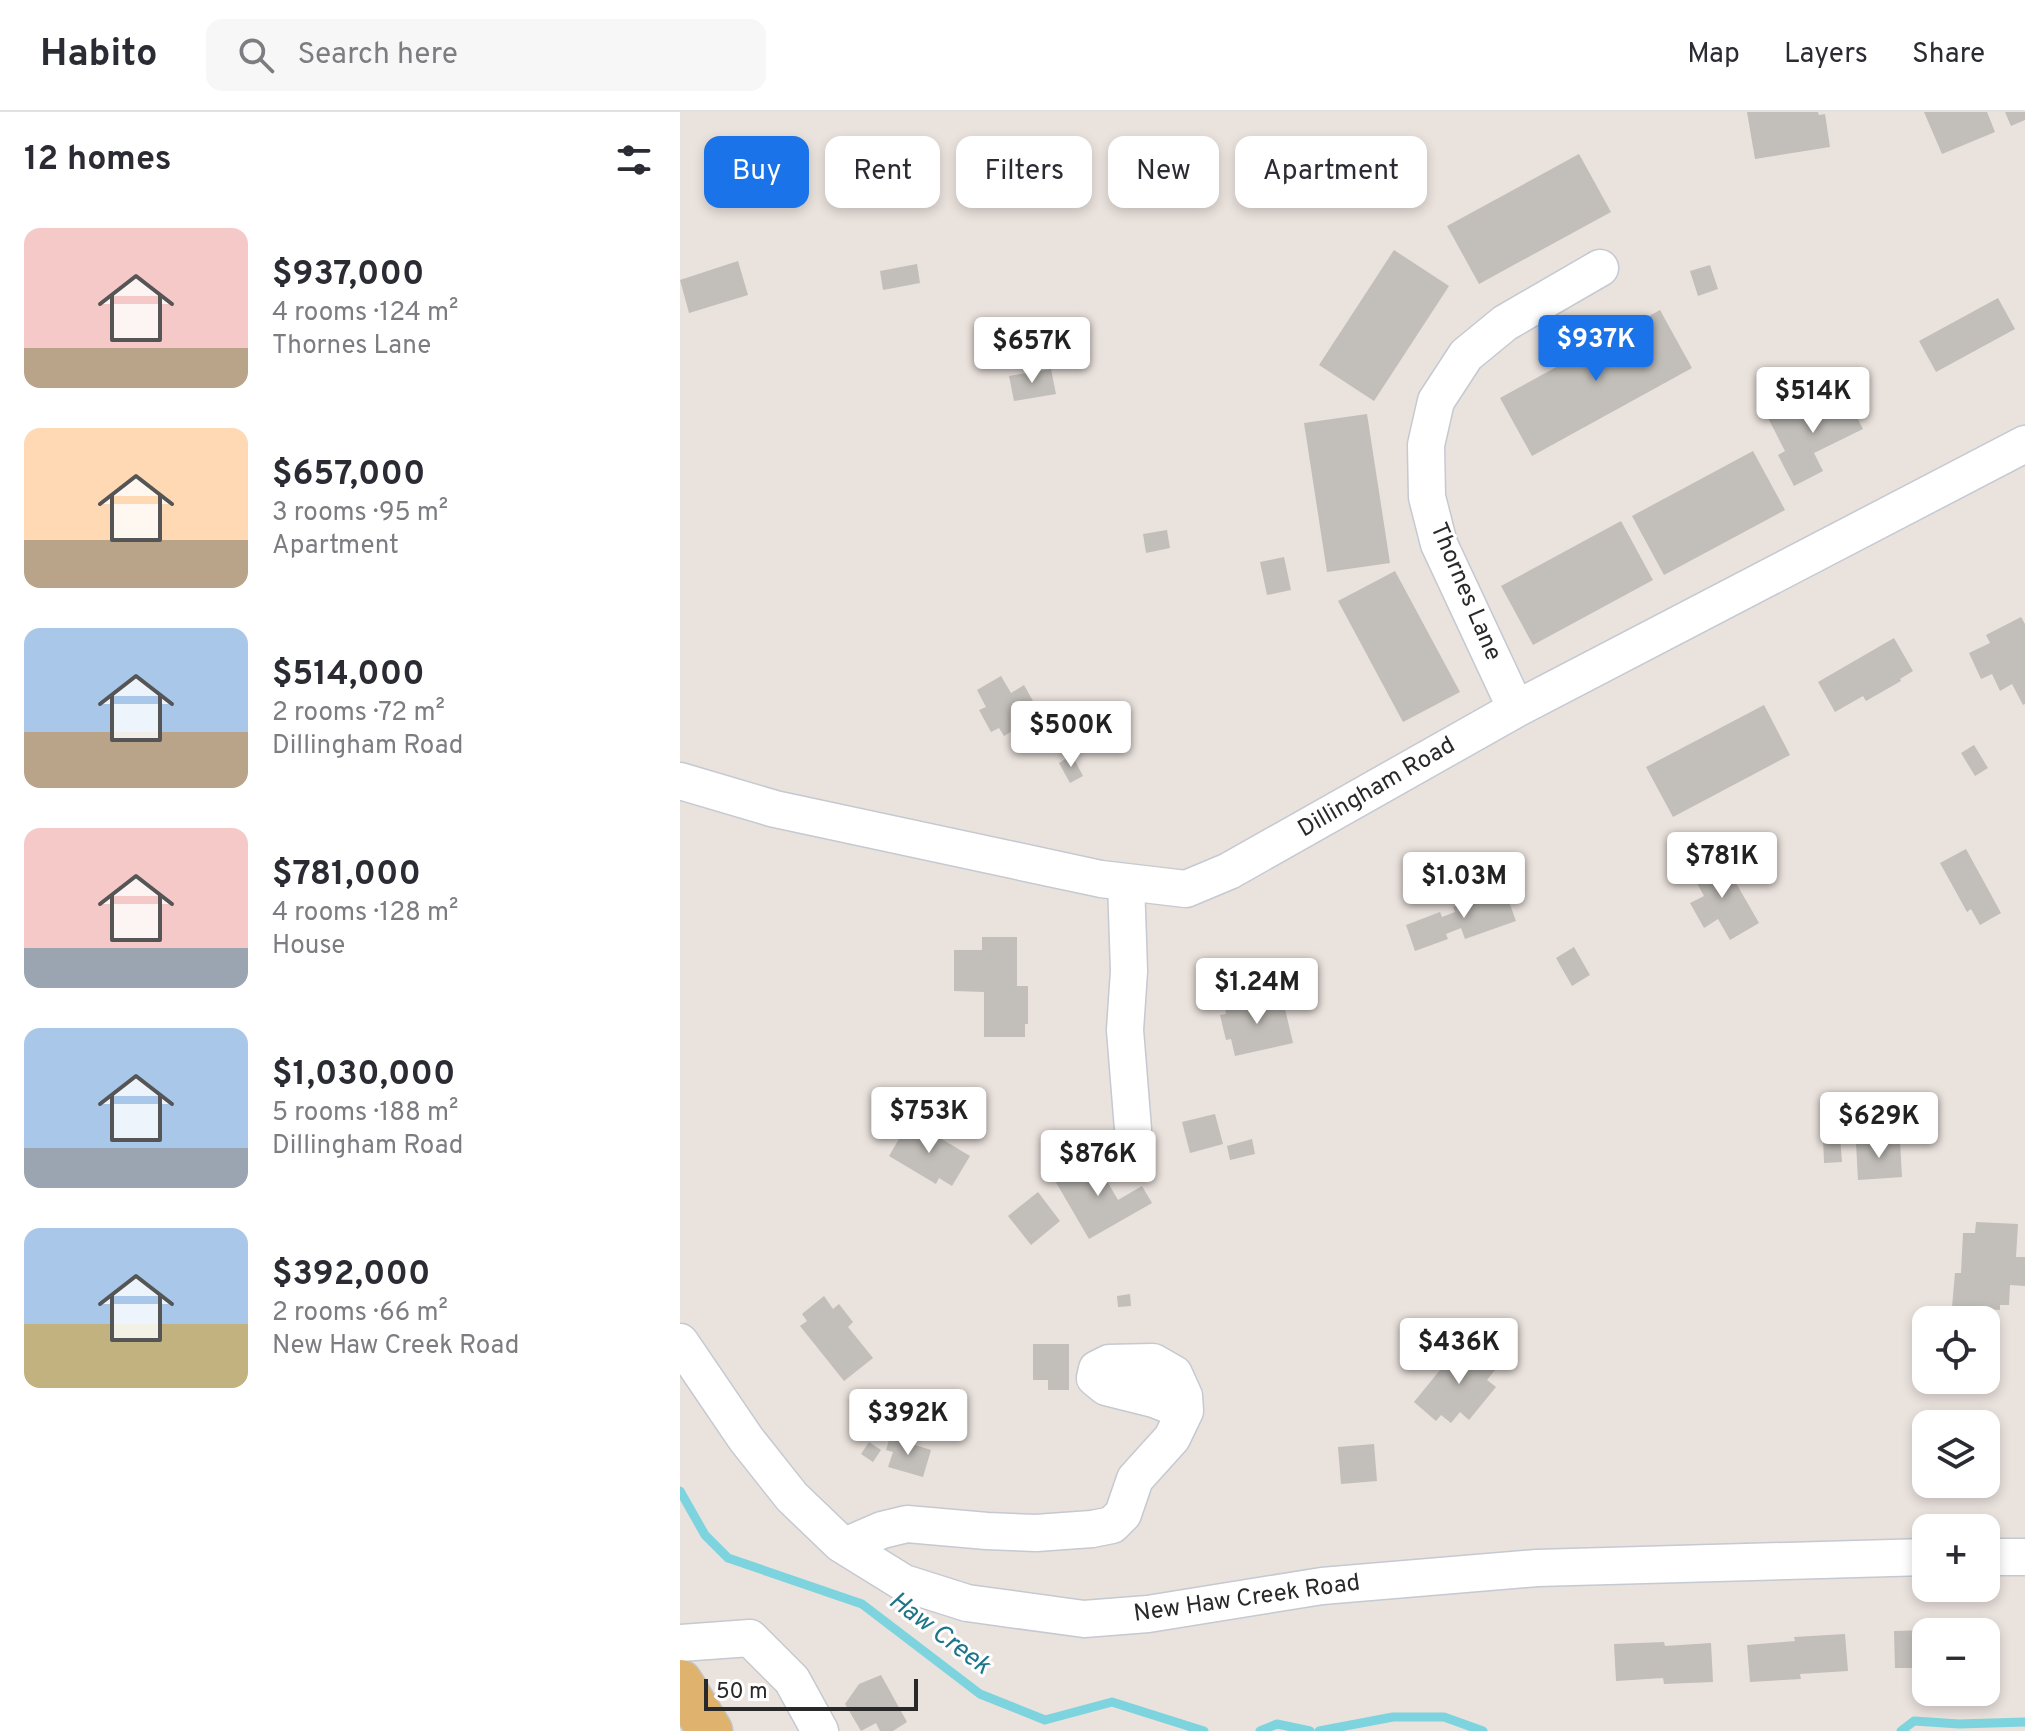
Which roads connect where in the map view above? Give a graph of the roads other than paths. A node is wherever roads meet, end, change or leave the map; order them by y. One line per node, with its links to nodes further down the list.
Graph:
1 (1600, 268): 3 (street, Thornes Lane)
2 (2025, 444): 3 (street, Dillingham Road)
3 (1516, 709): 5 (street, Dillingham Road)
4 (680, 781): 5 (street, Dillingham Road)
5 (1126, 882): 6 (street)
6 (1133, 1129)
7 (680, 1342): 9 (street, New Haw Creek Road)
8 (1185, 1411): 9 (street)
9 (845, 1546): 10 (street, New Haw Creek Road)
10 (1912, 1557)
11 (2000, 1557): 12 (street)
12 (2025, 1557)
13 (680, 1643): 16 (street)
14 (680, 1682): 15 (main road)
15 (710, 1731)
16 (820, 1731)

